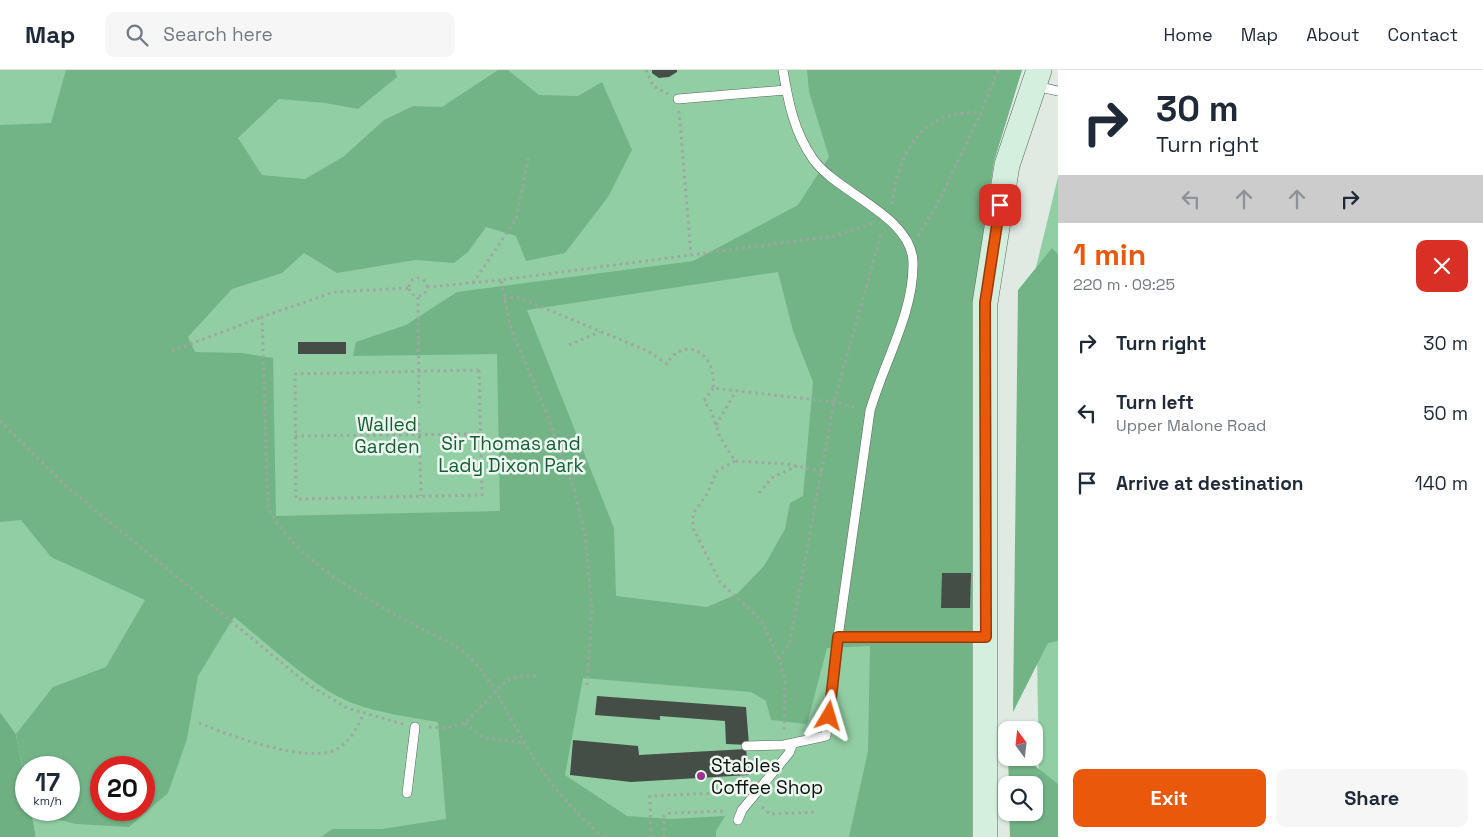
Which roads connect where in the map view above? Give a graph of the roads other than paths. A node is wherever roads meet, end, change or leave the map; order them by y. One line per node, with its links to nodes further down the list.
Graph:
1 (783, 70): 3 (lane)
2 (1036, 78): 4 (lane); 7 (main road)
3 (786, 90): 5 (lane); 6 (lane)
4 (1058, 91)
5 (678, 100)
6 (838, 637): 7 (lane); 9 (lane)
7 (986, 637): 13 (main road)
8 (415, 727): 11 (lane)
9 (793, 743): 10 (lane); 12 (lane)
10 (746, 746)
11 (407, 792)
12 (738, 820)
13 (985, 837)

